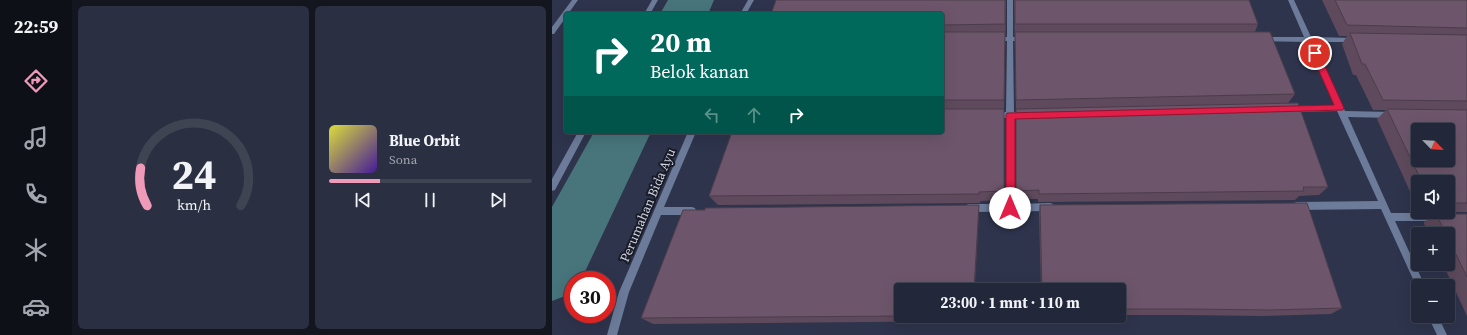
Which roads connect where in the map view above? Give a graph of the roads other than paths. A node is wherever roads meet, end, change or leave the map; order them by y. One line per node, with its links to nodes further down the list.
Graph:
1 (575, 0): 6 (street)
2 (655, 0): 7 (street)
3 (751, 0): 8 (street)
4 (1010, 0): 12 (street)
5 (1291, 0): 15 (street)
6 (566, 12)
7 (648, 12)
8 (744, 12)
9 (564, 15): 10 (street)
10 (552, 32)
11 (987, 39): 12 (street)
12 (1010, 39): 13 (street); 20 (street)
13 (1033, 39)
14 (1254, 39): 15 (street)
15 (1309, 39): 16 (street); 18 (street)
16 (1364, 40)
17 (1285, 109): 18 (street)
18 (1341, 111): 22 (street); 26 (street)
19 (988, 115): 20 (street)
20 (1010, 115): 21 (street); 30 (street)
21 (1034, 115)
22 (1397, 115)
23 (581, 134): 25 (street)
24 (691, 134): 32 (street, Perumahan Bida Ayu)
25 (552, 187)
26 (1384, 205): 27 (street); 33 (street)
27 (1288, 206)
28 (1058, 207): 30 (street)
29 (962, 208): 30 (street)
30 (1010, 208)
31 (698, 210): 32 (street)
32 (658, 211): 37 (street, Perumahan Bida Ayu)
33 (1389, 217): 34 (street); 35 (street)
34 (1411, 217)
35 (1417, 279)
36 (1436, 323): 38 (street)
37 (612, 335)
38 (1442, 335)

